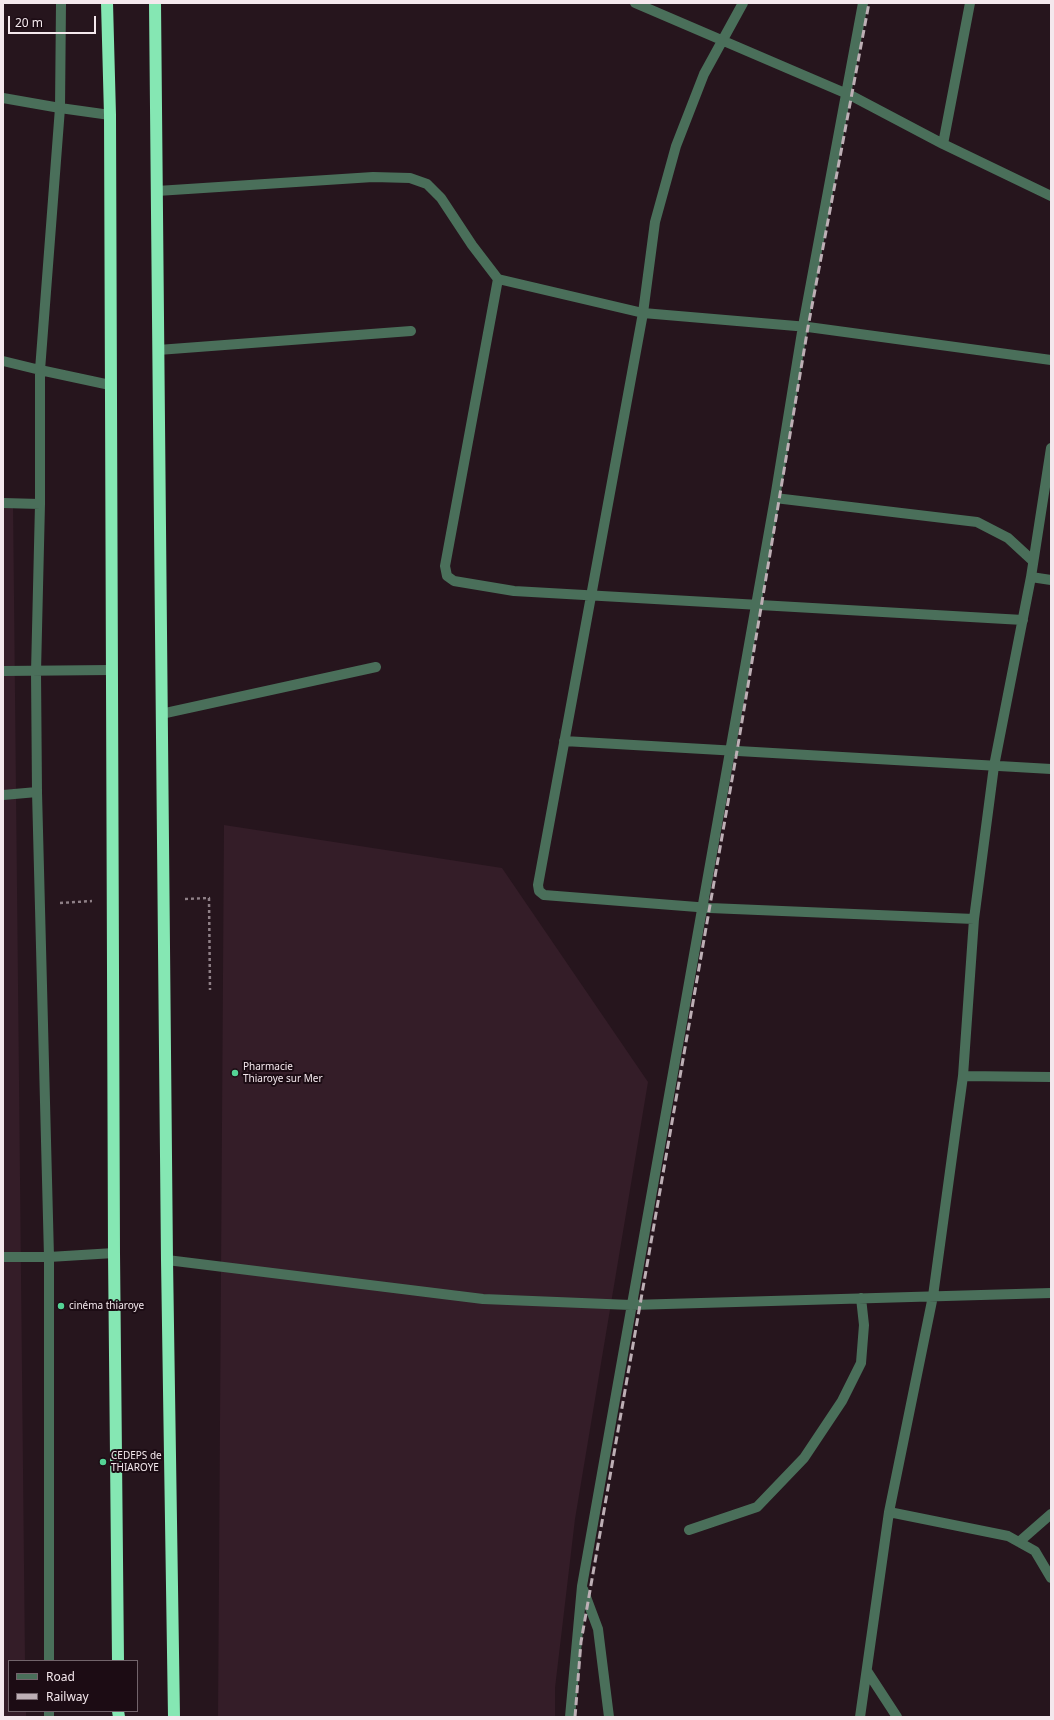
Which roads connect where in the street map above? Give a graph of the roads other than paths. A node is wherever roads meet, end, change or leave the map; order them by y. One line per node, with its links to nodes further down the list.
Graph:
1 (61, 3): 11 (street)
2 (107, 3): 12 (highway)
3 (155, 3): 14 (highway)
4 (635, 3): 8 (street)
5 (743, 3): 8 (street)
6 (863, 3): 9 (street)
7 (970, 3): 13 (street)
8 (722, 41): 9 (street); 17 (street)
9 (845, 94): 13 (street); 18 (street)
10 (3, 98): 11 (street)
11 (60, 108): 12 (street); 23 (street)
12 (110, 114): 24 (highway)
13 (943, 144): 15 (street)
14 (156, 191): 16 (street); 20 (highway)
15 (1051, 196)
16 (498, 279): 17 (street); 32 (street)
17 (643, 313): 18 (street); 32 (street)
18 (803, 326): 21 (street); 26 (street)
19 (411, 331): 20 (street)
20 (158, 350): 39 (highway)
21 (1051, 360)
22 (3, 361): 23 (street)
23 (40, 370): 24 (street); 28 (street)
24 (110, 385): 36 (highway)
25 (1051, 448): 29 (street)
26 (775, 498): 29 (street); 33 (street)
27 (3, 503): 28 (street)
28 (40, 504): 38 (street)
29 (1034, 561): 30 (street)
30 (1031, 577): 31 (street); 34 (street)
31 (1051, 580)
32 (591, 596): 33 (street); 40 (street)
33 (755, 606): 34 (street); 41 (street)
34 (1023, 620): 42 (street)
35 (376, 667): 39 (street)
36 (111, 670): 38 (street); 50 (highway)
37 (3, 671): 38 (street)
38 (36, 672): 44 (street)
39 (161, 714): 53 (highway)
40 (564, 742): 41 (street); 46 (street)
41 (730, 751): 42 (street); 46 (street)
42 (994, 766): 43 (street); 47 (street)
43 (1051, 769)
44 (37, 792): 45 (street); 52 (street)
45 (3, 795)
46 (701, 907): 47 (street); 57 (street)
47 (974, 919): 48 (street)
48 (963, 1076): 49 (street); 55 (street)
49 (1051, 1078)
50 (114, 1253): 52 (street); 65 (highway)
51 (3, 1257): 52 (street)
52 (49, 1257): 64 (street)
53 (166, 1260): 57 (street); 67 (highway)
54 (1051, 1292): 55 (street)
55 (933, 1296): 56 (street); 58 (street)
56 (861, 1298): 57 (street); 60 (street)
57 (631, 1305): 63 (street)
58 (889, 1512): 61 (street); 66 (street)
59 (1051, 1514): 61 (street)
60 (689, 1530)
61 (1019, 1542): 62 (street)
62 (1051, 1578)
63 (582, 1586): 68 (street); 69 (street)
64 (49, 1660)
65 (118, 1660)
66 (867, 1671): 70 (street); 71 (street)
67 (174, 1717)
68 (570, 1717)
69 (609, 1717)
70 (860, 1717)
71 (897, 1717)

